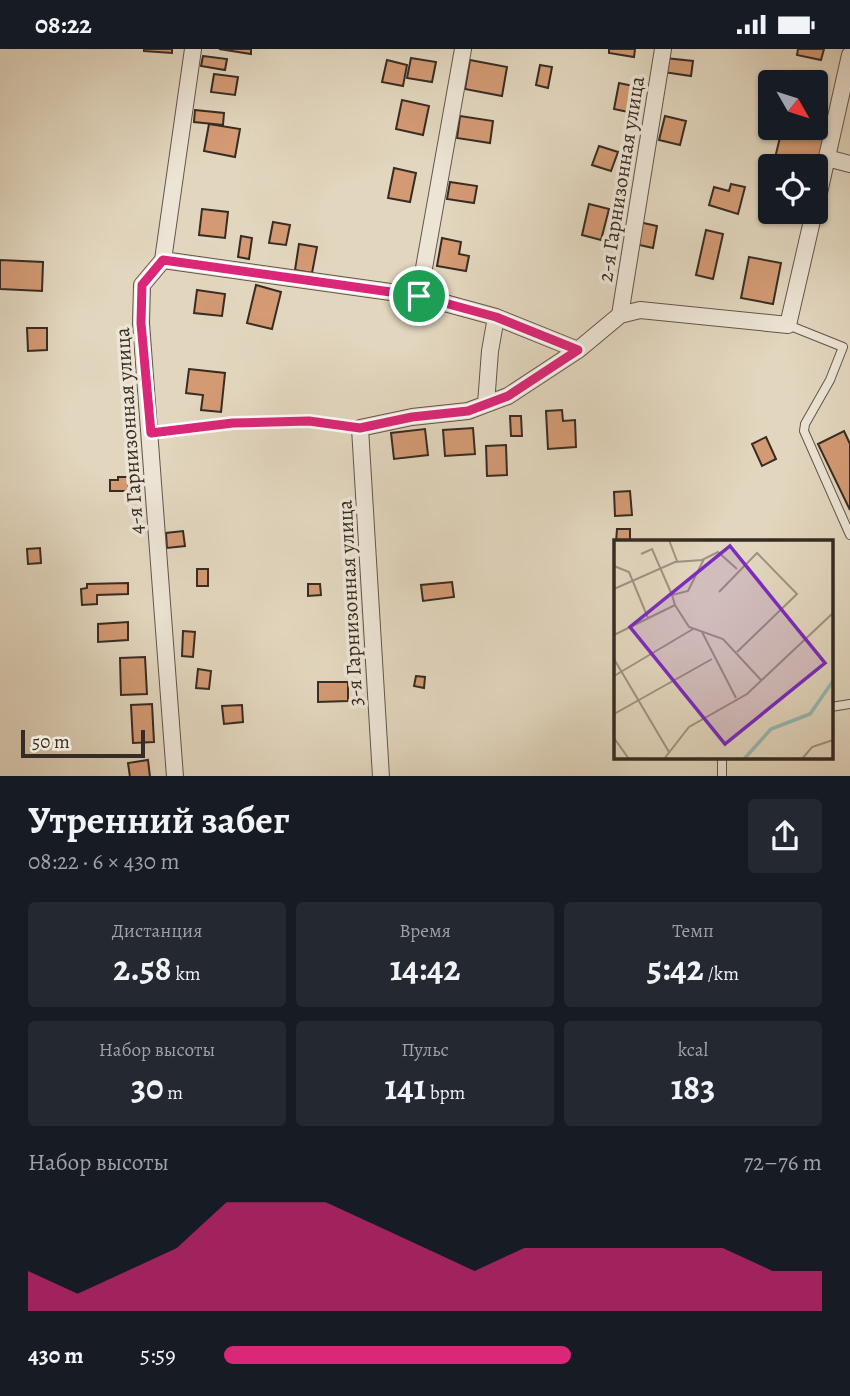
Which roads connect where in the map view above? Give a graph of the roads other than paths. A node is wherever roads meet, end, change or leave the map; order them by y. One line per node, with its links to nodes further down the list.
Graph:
1 (193, 49): 9 (street, 4-я Гарнизонная улица)
2 (463, 49): 10 (street)
3 (663, 49): 11 (street, 2-я Гарнизонная улица)
4 (850, 55): 5 (street)
5 (828, 154)
6 (828, 158): 7 (street)
7 (850, 165)
8 (811, 224): 13 (street)
9 (163, 260): 10 (street); 18 (street, 4-я Гарнизонная улица)
10 (419, 296): 12 (street)
11 (620, 315): 13 (street); 15 (street)
12 (496, 317): 15 (street); 16 (street)
13 (788, 325): 14 (lane)
14 (846, 348): 19 (lane)
15 (578, 350): 16 (street)
16 (486, 404): 17 (street)
17 (360, 428): 18 (lane); 23 (street, 3-я Гарнизонная улица)
18 (151, 433): 22 (street, 4-я Гарнизонная улица)
19 (850, 535)
20 (850, 705): 21 (lane)
21 (832, 707)
22 (175, 776)
23 (381, 776)

